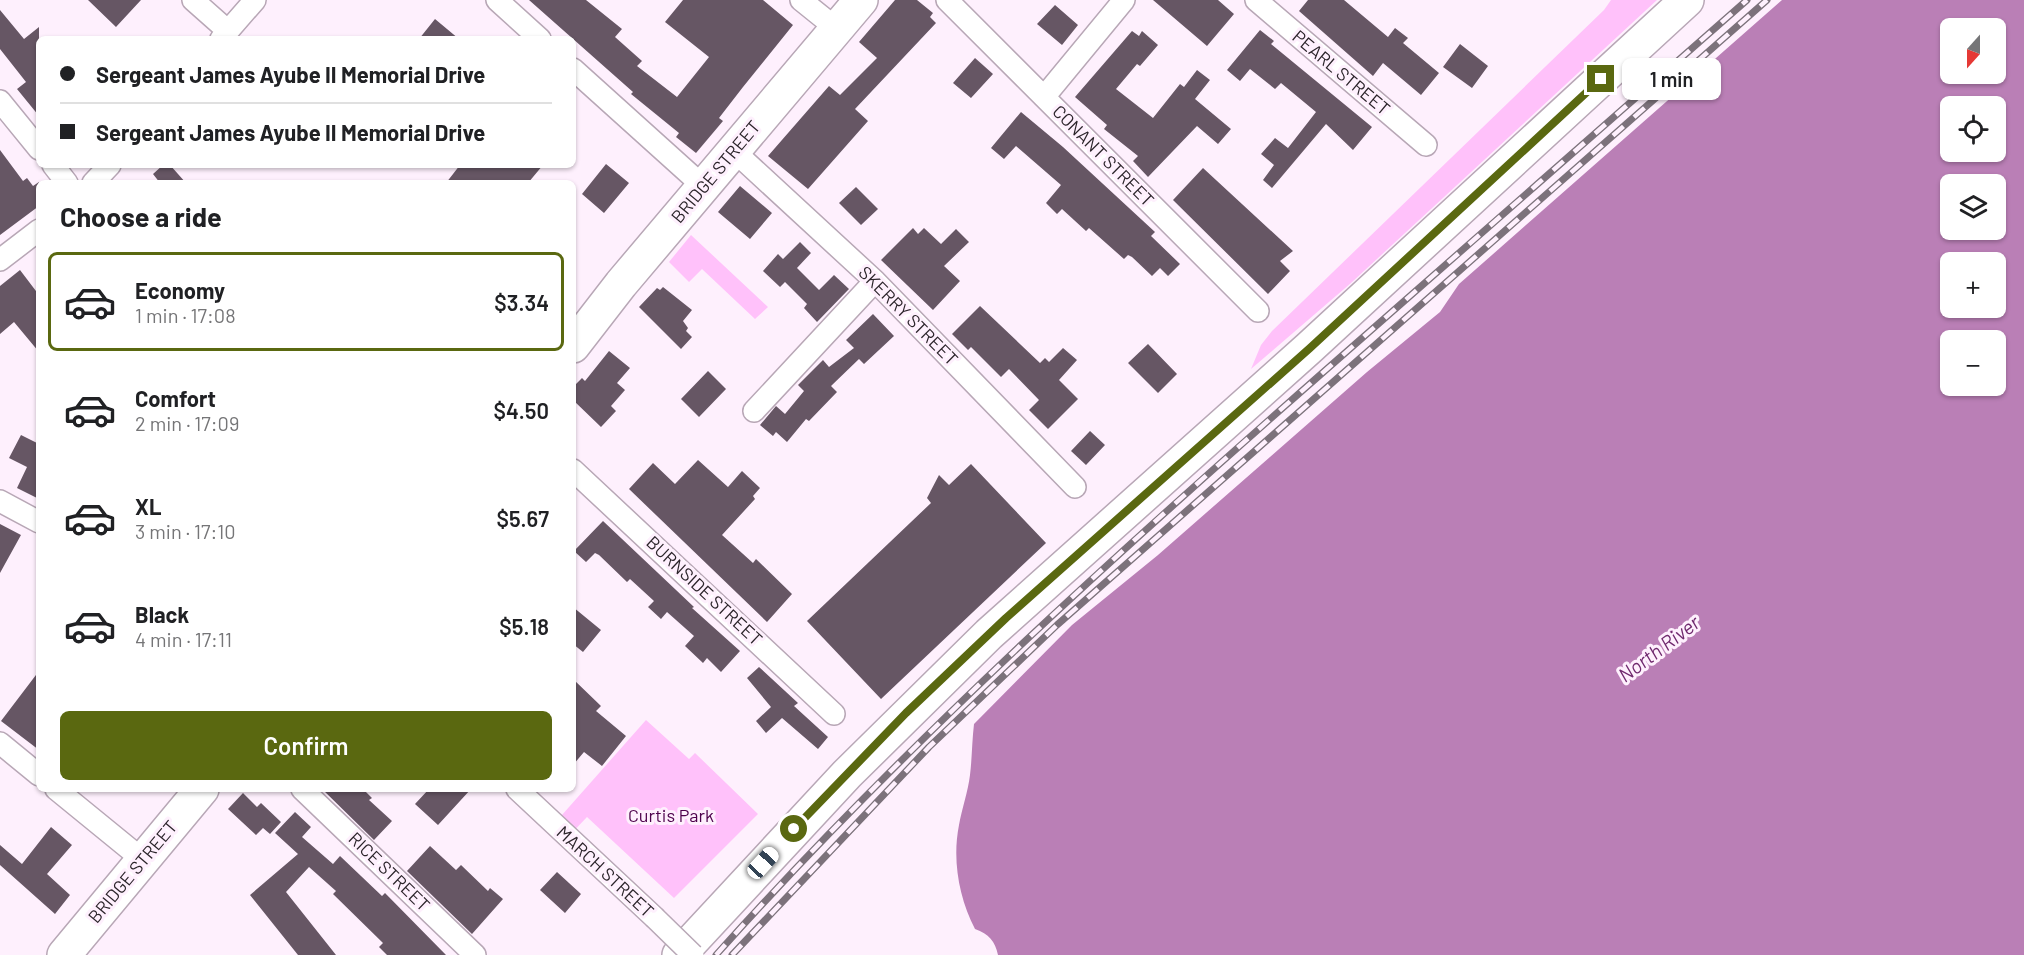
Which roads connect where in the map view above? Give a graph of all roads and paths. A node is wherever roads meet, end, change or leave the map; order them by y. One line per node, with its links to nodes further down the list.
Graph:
1 (193, 0): 11 (street)
2 (255, 0): 11 (street)
3 (497, 0): 12 (street)
4 (801, 0): 10 (street)
5 (861, 0): 10 (main road, BRIDGE STREET)
6 (947, 0): 14 (street, CONANT STREET)
7 (1124, 0): 14 (street)
8 (1256, 0): 17 (street, PEARL STREET)
9 (1687, 0): 44 (main road)
10 (837, 29): 18 (main road, BRIDGE STREET)
11 (225, 35)
12 (537, 36)
13 (576, 72): 23 (street)
14 (1044, 97): 27 (street, CONANT STREET)
15 (0, 101): 16 (street)
16 (36, 144)
17 (1426, 145)
18 (734, 151): 23 (main road, BRIDGE STREET); 26 (street, SKERRY STREET)
19 (55, 168): 21 (street)
20 (107, 168): 22 (street)
21 (65, 180)
22 (96, 180)
23 (704, 187): 28 (main road, BRIDGE STREET)
24 (36, 232): 25 (street)
25 (0, 260)
26 (875, 281): 29 (street); 31 (street, SKERRY STREET)
27 (1258, 311)
28 (576, 342)
29 (754, 411)
30 (576, 473): 34 (street, BURNSIDE STREET)
31 (1075, 487)
32 (0, 501): 33 (street)
33 (36, 520)
34 (834, 714)
35 (0, 743): 36 (street)
36 (36, 773)
37 (61, 792): 41 (street)
38 (200, 792): 41 (main road, BRIDGE STREET)
39 (305, 792): 43 (street, RICE STREET)
40 (520, 792): 45 (street, MARCH STREET, bridge)
41 (143, 860): 42 (main road, BRIDGE STREET)
42 (64, 955)
43 (475, 955)
44 (679, 955)
45 (693, 955)

